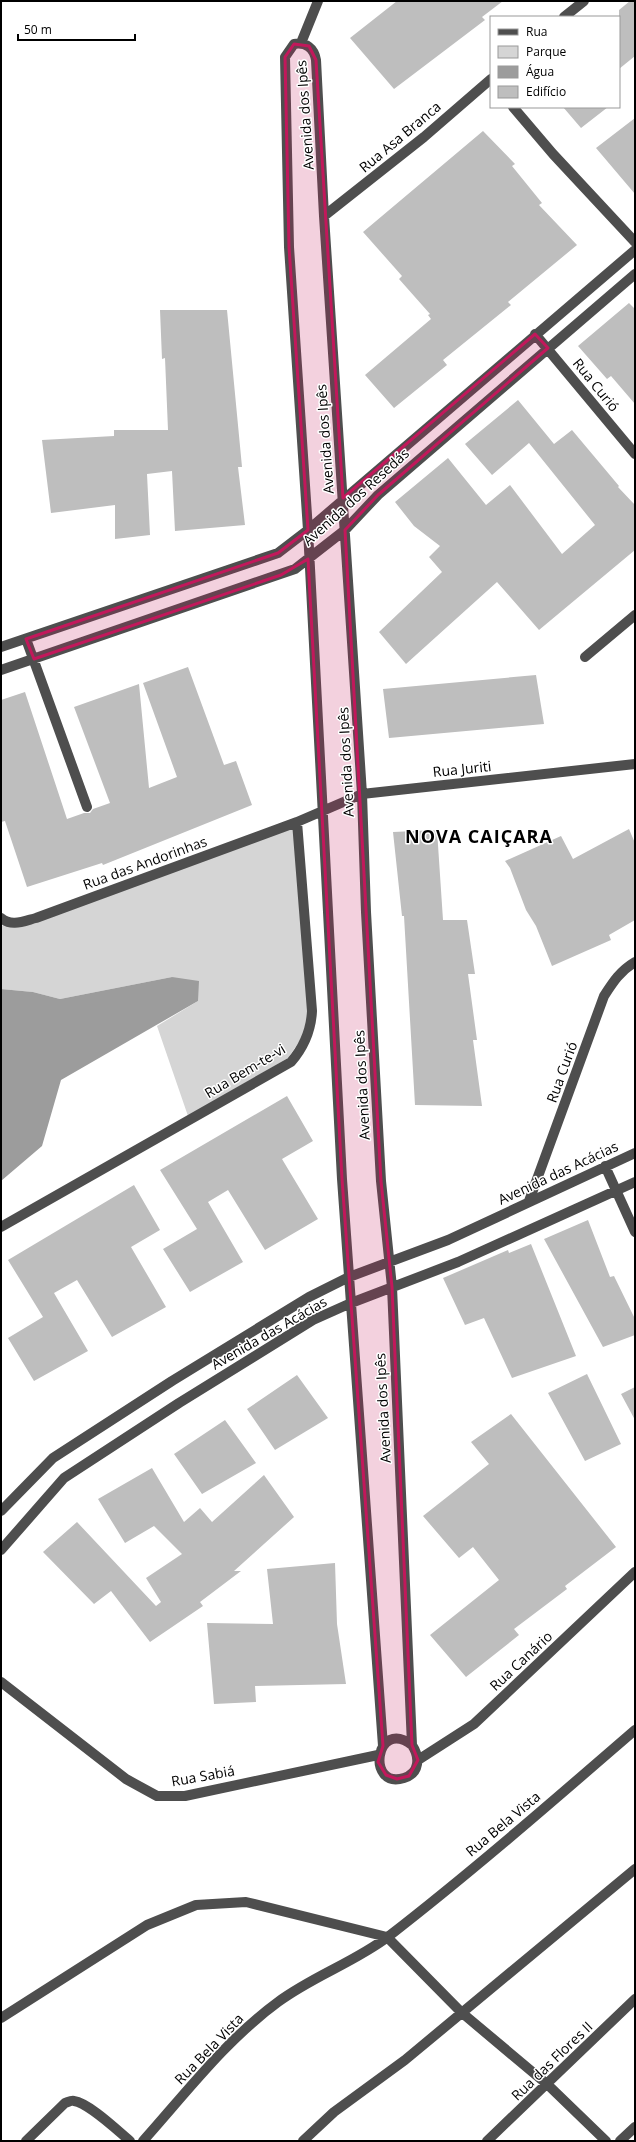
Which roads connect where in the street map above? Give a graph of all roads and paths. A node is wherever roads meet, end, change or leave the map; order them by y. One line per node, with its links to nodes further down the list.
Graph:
1 (318, 1): 4 (street)
2 (584, 1): 3 (street)
3 (565, 16)
4 (301, 43): 7 (street, Avenida dos Ipês); 15 (street, Avenida dos Ipês)
5 (490, 80): 7 (street, Rua Asa Branca)
6 (514, 108): 8 (street)
7 (324, 216): 14 (street, Avenida dos Ipês)
8 (635, 242)
9 (635, 250): 11 (street, Avenida dos Resedás)
10 (635, 274): 12 (street, Avenida dos Resedás)
11 (535, 334): 12 (street, Rua Curió); 14 (street, Avenida dos Resedás)
12 (548, 348): 13 (street, Rua Curió); 16 (street, Avenida dos Resedás)
13 (635, 454)
14 (343, 498): 15 (street, Avenida dos Resedás); 16 (street, Avenida dos Ipês)
15 (308, 530): 17 (street, Avenida dos Ipês); 19 (street, Avenida dos Resedás)
16 (345, 530): 17 (street, Avenida dos Resedás); 25 (street, Avenida dos Ipês)
17 (308, 559): 22 (street, Avenida dos Resedás); 27 (street, Avenida dos Ipês)
18 (635, 615): 21 (street)
19 (26, 639): 20 (street, Avenida dos Resedás); 22 (street)
20 (1, 647)
21 (585, 657)
22 (34, 659): 23 (street, Avenida dos Resedás); 26 (street)
23 (1, 670)
24 (635, 764): 25 (street, Rua Juriti)
25 (362, 794): 27 (street, Rua Juriti); 38 (street, Avenida dos Ipês)
26 (88, 807)
27 (322, 810): 28 (street, Rua Juriti); 39 (street, Avenida dos Ipês)
28 (298, 822): 29 (street, Rua das Andorinhas); 36 (street, Rua Bem-te-vi)
29 (1, 918)
30 (635, 962): 35 (street, Rua Curió)
31 (635, 1152): 32 (street, Avenida das Acácias)
32 (605, 1166): 34 (street); 35 (street, Avenida das Acácias)
33 (635, 1182): 34 (street, Avenida das Acácias)
34 (617, 1191): 37 (street); 40 (street, Avenida das Acácias)
35 (529, 1202): 38 (street, Avenida das Acácias)
36 (1, 1227)
37 (635, 1232)
38 (389, 1262): 39 (street, Avenida das Acácias); 40 (street, Avenida dos Ipês)
39 (349, 1277): 41 (street, Avenida dos Ipês); 42 (street, Avenida das Acácias)
40 (392, 1287): 41 (street, Avenida das Acácias); 47 (street, Avenida dos Ipês)
41 (351, 1303): 43 (street, Avenida das Acácias); 48 (street, Avenida dos Ipês)
42 (1, 1511)
43 (1, 1550)
44 (635, 1572): 49 (street, Rua Canário)
45 (1, 1682): 48 (street, Rua Sabiá)
46 (635, 1730): 51 (street, Rua Bela Vista)
47 (412, 1745): 48 (street, Rua Sabiá); 49 (street, Avenida dos Ipês)
48 (380, 1750): 49 (street, Avenida dos Ipês)
49 (418, 1760)
50 (635, 1869): 53 (street)
51 (387, 1937): 53 (street); 54 (street); 59 (street, Rua Bela Vista)
52 (635, 2000): 55 (street, Rua das Flores II)
53 (460, 2012): 55 (street); 60 (street)
54 (1, 2018)
55 (548, 2085): 61 (street, Rua das Flores II); 62 (street)
56 (635, 2127): 63 (street)
57 (26, 2141): 58 (street)
58 (130, 2141)
59 (143, 2141)
60 (303, 2141)
61 (487, 2141)
62 (606, 2141)
63 (620, 2141)

